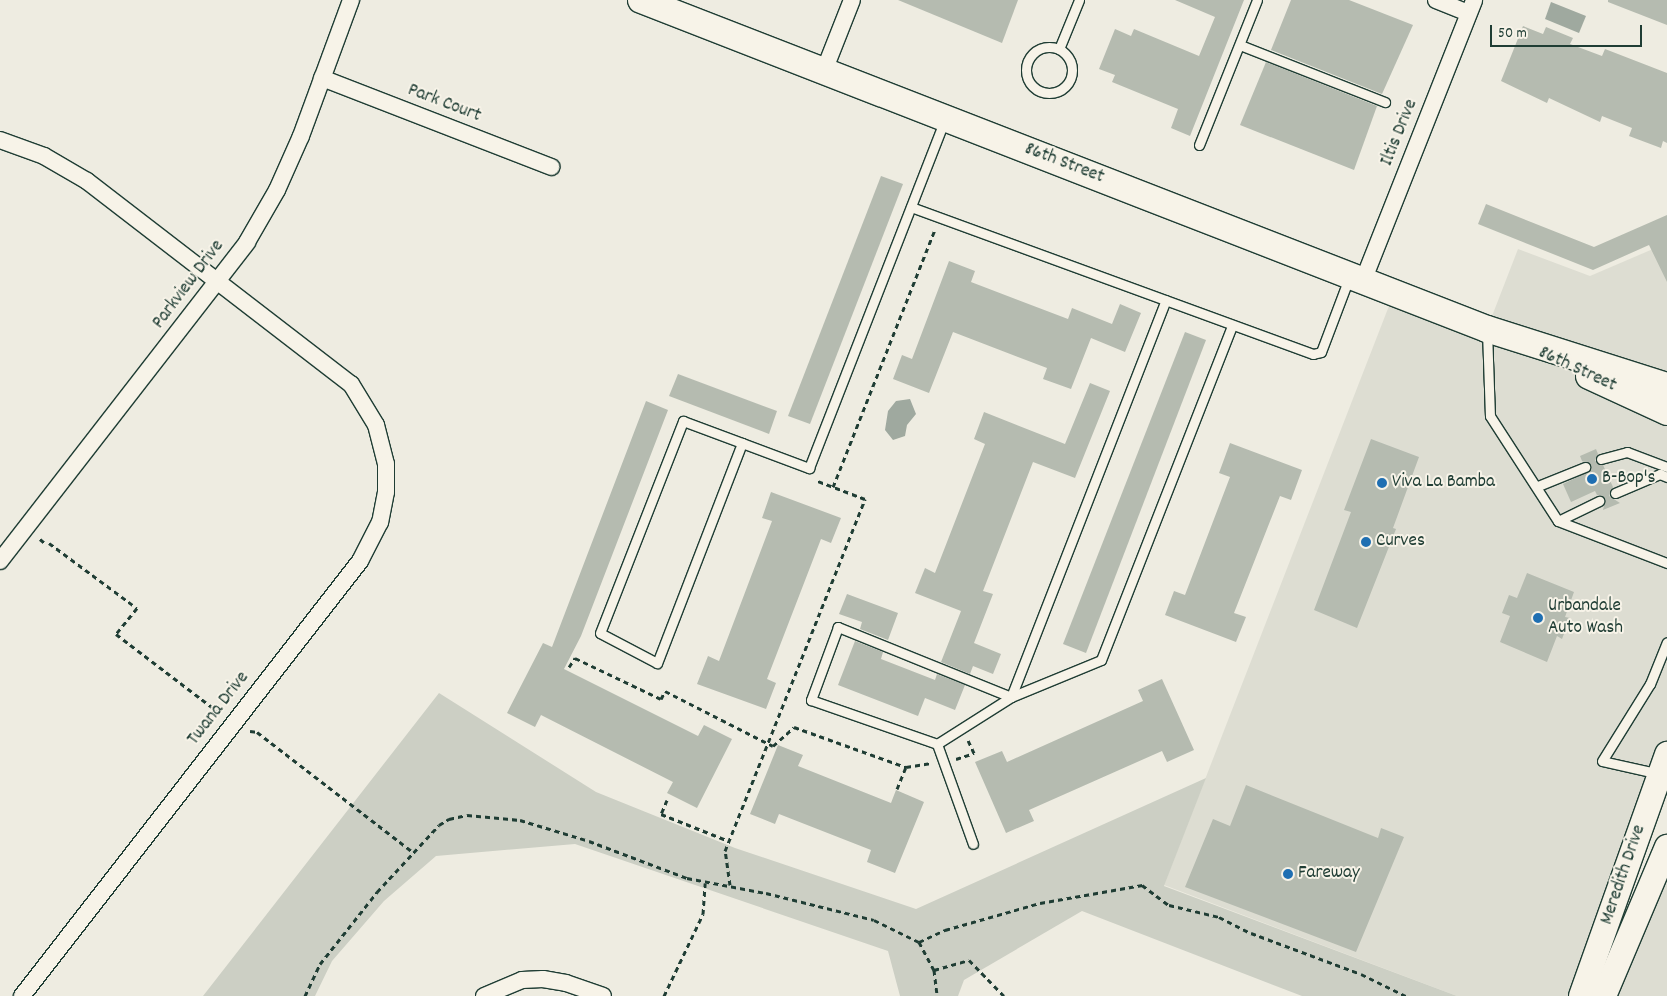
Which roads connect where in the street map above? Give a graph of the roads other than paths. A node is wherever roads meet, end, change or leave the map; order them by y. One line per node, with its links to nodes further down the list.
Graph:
1 (351, 0): 11 (street, Parkview Drive)
2 (641, 0): 10 (main road, 86th Street)
3 (852, 0): 10 (street)
4 (1079, 0): 9 (lane)
5 (1258, 0): 8 (lane)
6 (1436, 0): 7 (street)
7 (1471, 6): 18 (street, Iltis Drive)
8 (1240, 45): 12 (lane); 15 (lane)
9 (1059, 49): 9 (lane)
10 (824, 72): 13 (main road, 86th Street)
11 (322, 78): 16 (street, Park Court); 19 (street, Parkview Drive)
12 (1385, 102)
13 (945, 118): 17 (lane); 18 (main road, 86th Street)
14 (0, 140): 19 (street, Twana Drive)
15 (1199, 145)
16 (551, 168)
17 (911, 207): 20 (lane); 25 (lane)
18 (1356, 278): 21 (lane); 22 (main road, 86th Street)
19 (218, 282): 34 (street, Parkview Drive); 42 (street, Twana Drive)
20 (1166, 300): 21 (lane); 37 (lane)
21 (1232, 325): 37 (lane)
22 (1487, 329): 23 (main road, 86th Street); 24 (main road, 86th Street); 30 (lane)
23 (1667, 386)
24 (1667, 412)
25 (742, 443): 25 (lane)
26 (1601, 459): 28 (lane)
27 (1585, 467): 30 (lane)
28 (1667, 467)
29 (1667, 477): 31 (lane)
30 (1538, 486): 33 (lane)
31 (1616, 493)
32 (1599, 501): 33 (lane)
33 (1558, 521): 35 (lane)
34 (0, 561)
35 (1667, 563)
36 (1667, 642): 39 (lane)
37 (1011, 697): 38 (lane); 38 (lane)
38 (937, 744): 40 (lane)
39 (1664, 769): 45 (main road, Meredith Drive)
40 (973, 844)
41 (1667, 847): 46 (main road, Meredith Drive)
42 (22, 996)
43 (484, 996): 44 (street)
44 (603, 996)
45 (1581, 996)
46 (1604, 996)

